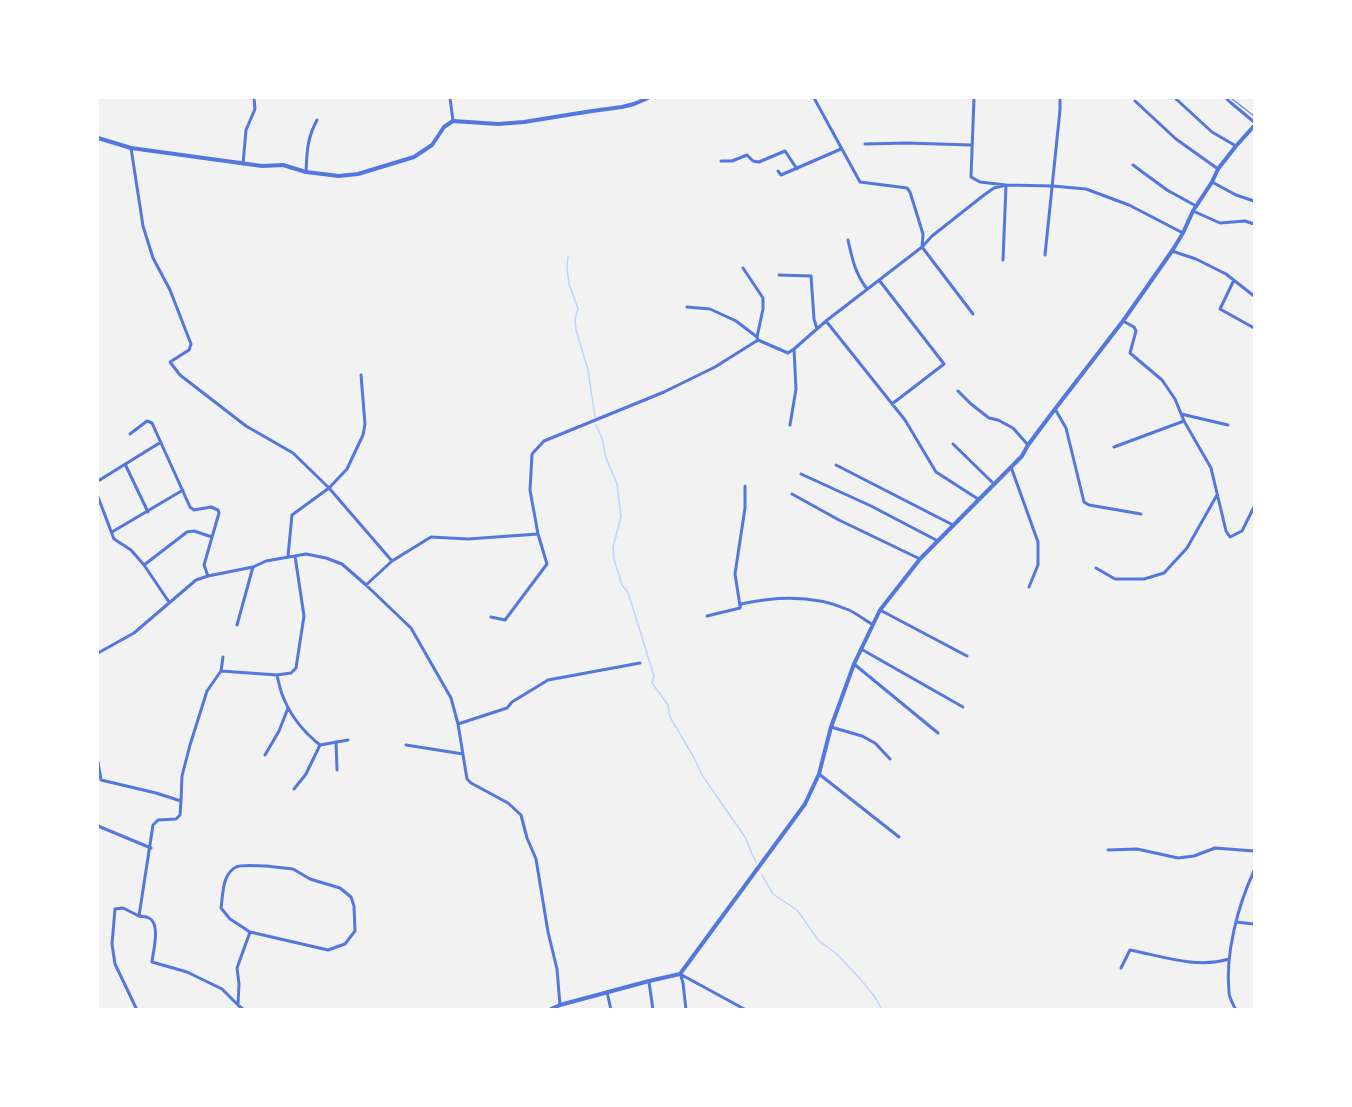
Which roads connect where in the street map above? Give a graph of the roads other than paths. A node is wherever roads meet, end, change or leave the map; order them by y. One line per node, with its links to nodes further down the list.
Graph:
1 (254, 98): 21 (street)
2 (450, 98): 11 (street)
3 (648, 98): 11 (street)
4 (814, 98): 19 (street)
5 (974, 98): 16 (street)
6 (1060, 98): 29 (street)
7 (1175, 98): 17 (street)
8 (1226, 98): 12 (street)
9 (1135, 100): 24 (street)
10 (317, 120): 26 (street)
11 (453, 121): 26 (street)
12 (1254, 122)
13 (1254, 126): 17 (street)
14 (98, 138): 18 (street)
15 (865, 144): 16 (street)
16 (971, 146): 28 (street)
17 (1236, 146): 24 (street)
18 (131, 148): 21 (street); 74 (street)
19 (841, 149): 23 (street); 36 (street)
20 (721, 161): 23 (street)
21 (243, 164): 26 (street)
22 (1133, 165): 31 (street)
23 (797, 169): 25 (street)
24 (1218, 169): 27 (street)
25 (778, 171)
26 (306, 172)
27 (1212, 182): 30 (street); 31 (street)
28 (1006, 185): 29 (street); 36 (street); 39 (street)
29 (1053, 186): 34 (street); 38 (street)
30 (1254, 201)
31 (1196, 206): 32 (street)
32 (1193, 211): 33 (street); 34 (street)
33 (1254, 224)
34 (1183, 233): 37 (street)
35 (848, 240): 44 (street)
36 (922, 247): 42 (street); 47 (street)
37 (1172, 251): 43 (street); 49 (street)
38 (1045, 255)
39 (1003, 260)
40 (743, 268): 52 (street)
41 (779, 274): 51 (street)
42 (879, 280): 44 (street); 56 (street)
43 (1234, 281): 45 (street); 50 (street)
44 (867, 289): 48 (street)
45 (1254, 296)
46 (687, 307): 52 (street)
47 (973, 314)
48 (826, 321): 51 (street); 56 (street)
49 (1123, 321): 57 (street); 58 (street)
50 (1254, 328)
51 (817, 329): 53 (street)
52 (758, 339): 53 (street); 85 (street)
53 (794, 349): 60 (street)
54 (361, 375): 74 (street)
55 (958, 391): 65 (street)
56 (892, 404): 79 (street)
57 (1055, 409): 65 (street); 82 (street)
58 (1181, 414): 59 (street); 61 (street)
59 (1184, 422): 66 (street); 77 (street)
60 (790, 424)
61 (1228, 425)
62 (130, 434): 63 (street)
63 (161, 442): 67 (street); 75 (street)
64 (953, 444): 72 (street)
65 (1028, 445): 69 (street)
66 (1114, 447)
67 (125, 465): 71 (street); 81 (street)
68 (836, 465): 83 (street)
69 (1011, 467): 72 (street); 97 (street)
70 (801, 474): 87 (street)
71 (98, 482)
72 (994, 484): 79 (street)
73 (746, 486): 99 (street)
74 (329, 488): 89 (street); 91 (street)
75 (183, 490): 81 (street); 86 (street)
76 (792, 494): 90 (street)
77 (1217, 495): 80 (street); 94 (street)
78 (98, 497): 84 (street)
79 (978, 499): 83 (street)
80 (1254, 507)
81 (148, 512): 84 (street)
82 (1141, 514)
83 (953, 525): 87 (street)
84 (111, 532): 92 (street)
85 (538, 534): 91 (street); 101 (street)
86 (212, 537): 92 (street); 95 (street)
87 (938, 541): 90 (street)
88 (295, 556): 89 (street); 96 (street); 112 (street)
89 (288, 557): 93 (street)
90 (920, 559): 100 (street)
91 (392, 561): 96 (street)
92 (144, 565): 98 (street)
93 (253, 567): 95 (street); 103 (street)
94 (1096, 568)
95 (208, 576): 98 (street)
96 (366, 585): 115 (street)
97 (1029, 587)
98 (170, 603): 106 (street)
99 (740, 608): 102 (street); 104 (street)
100 (880, 610): 104 (street); 107 (street)
101 (491, 616)
102 (707, 616)
103 (237, 625)
104 (873, 625): 105 (street)
105 (860, 649): 110 (street); 114 (street)
106 (98, 653)
107 (968, 656)
108 (223, 657): 111 (street)
109 (640, 663): 115 (street)
110 (854, 664): 116 (street); 117 (street)
111 (221, 671): 112 (street); 129 (street)
112 (278, 675): 113 (street)
113 (288, 707): 120 (street); 123 (street)
114 (963, 707)
115 (458, 724): 122 (street)
116 (831, 727): 124 (street); 127 (street)
117 (938, 733)
118 (348, 740): 119 (street)
119 (336, 742): 120 (street); 126 (street)
120 (320, 745): 128 (street)
121 (406, 745): 122 (street)
122 (463, 754): 146 (street)
123 (265, 755)
124 (890, 759)
125 (98, 762): 129 (street)
126 (336, 770)
127 (819, 774): 131 (street); 142 (street)
128 (294, 789)
129 (181, 801): 132 (street)
130 (98, 826): 132 (street)
131 (899, 837)
132 (151, 848): 136 (street)
133 (1108, 850): 134 (street)
134 (1254, 850)
135 (1254, 871): 137 (street)
136 (139, 916): 145 (street); 147 (street)
137 (1236, 922): 138 (street); 140 (street)
138 (1254, 924)
139 (250, 932): 139 (street); 145 (street)
140 (1230, 959): 141 (street); 154 (street)
141 (1121, 968)
142 (680, 974): 143 (street); 152 (street); 153 (street)
143 (649, 981): 144 (street); 151 (street)
144 (607, 992): 146 (street); 150 (street)
145 (238, 1005): 148 (street)
146 (560, 1005): 149 (street)
147 (137, 1010)
148 (244, 1010)
149 (549, 1010)
150 (611, 1010)
151 (653, 1010)
152 (686, 1010)
153 (746, 1010)
154 (1236, 1010)

